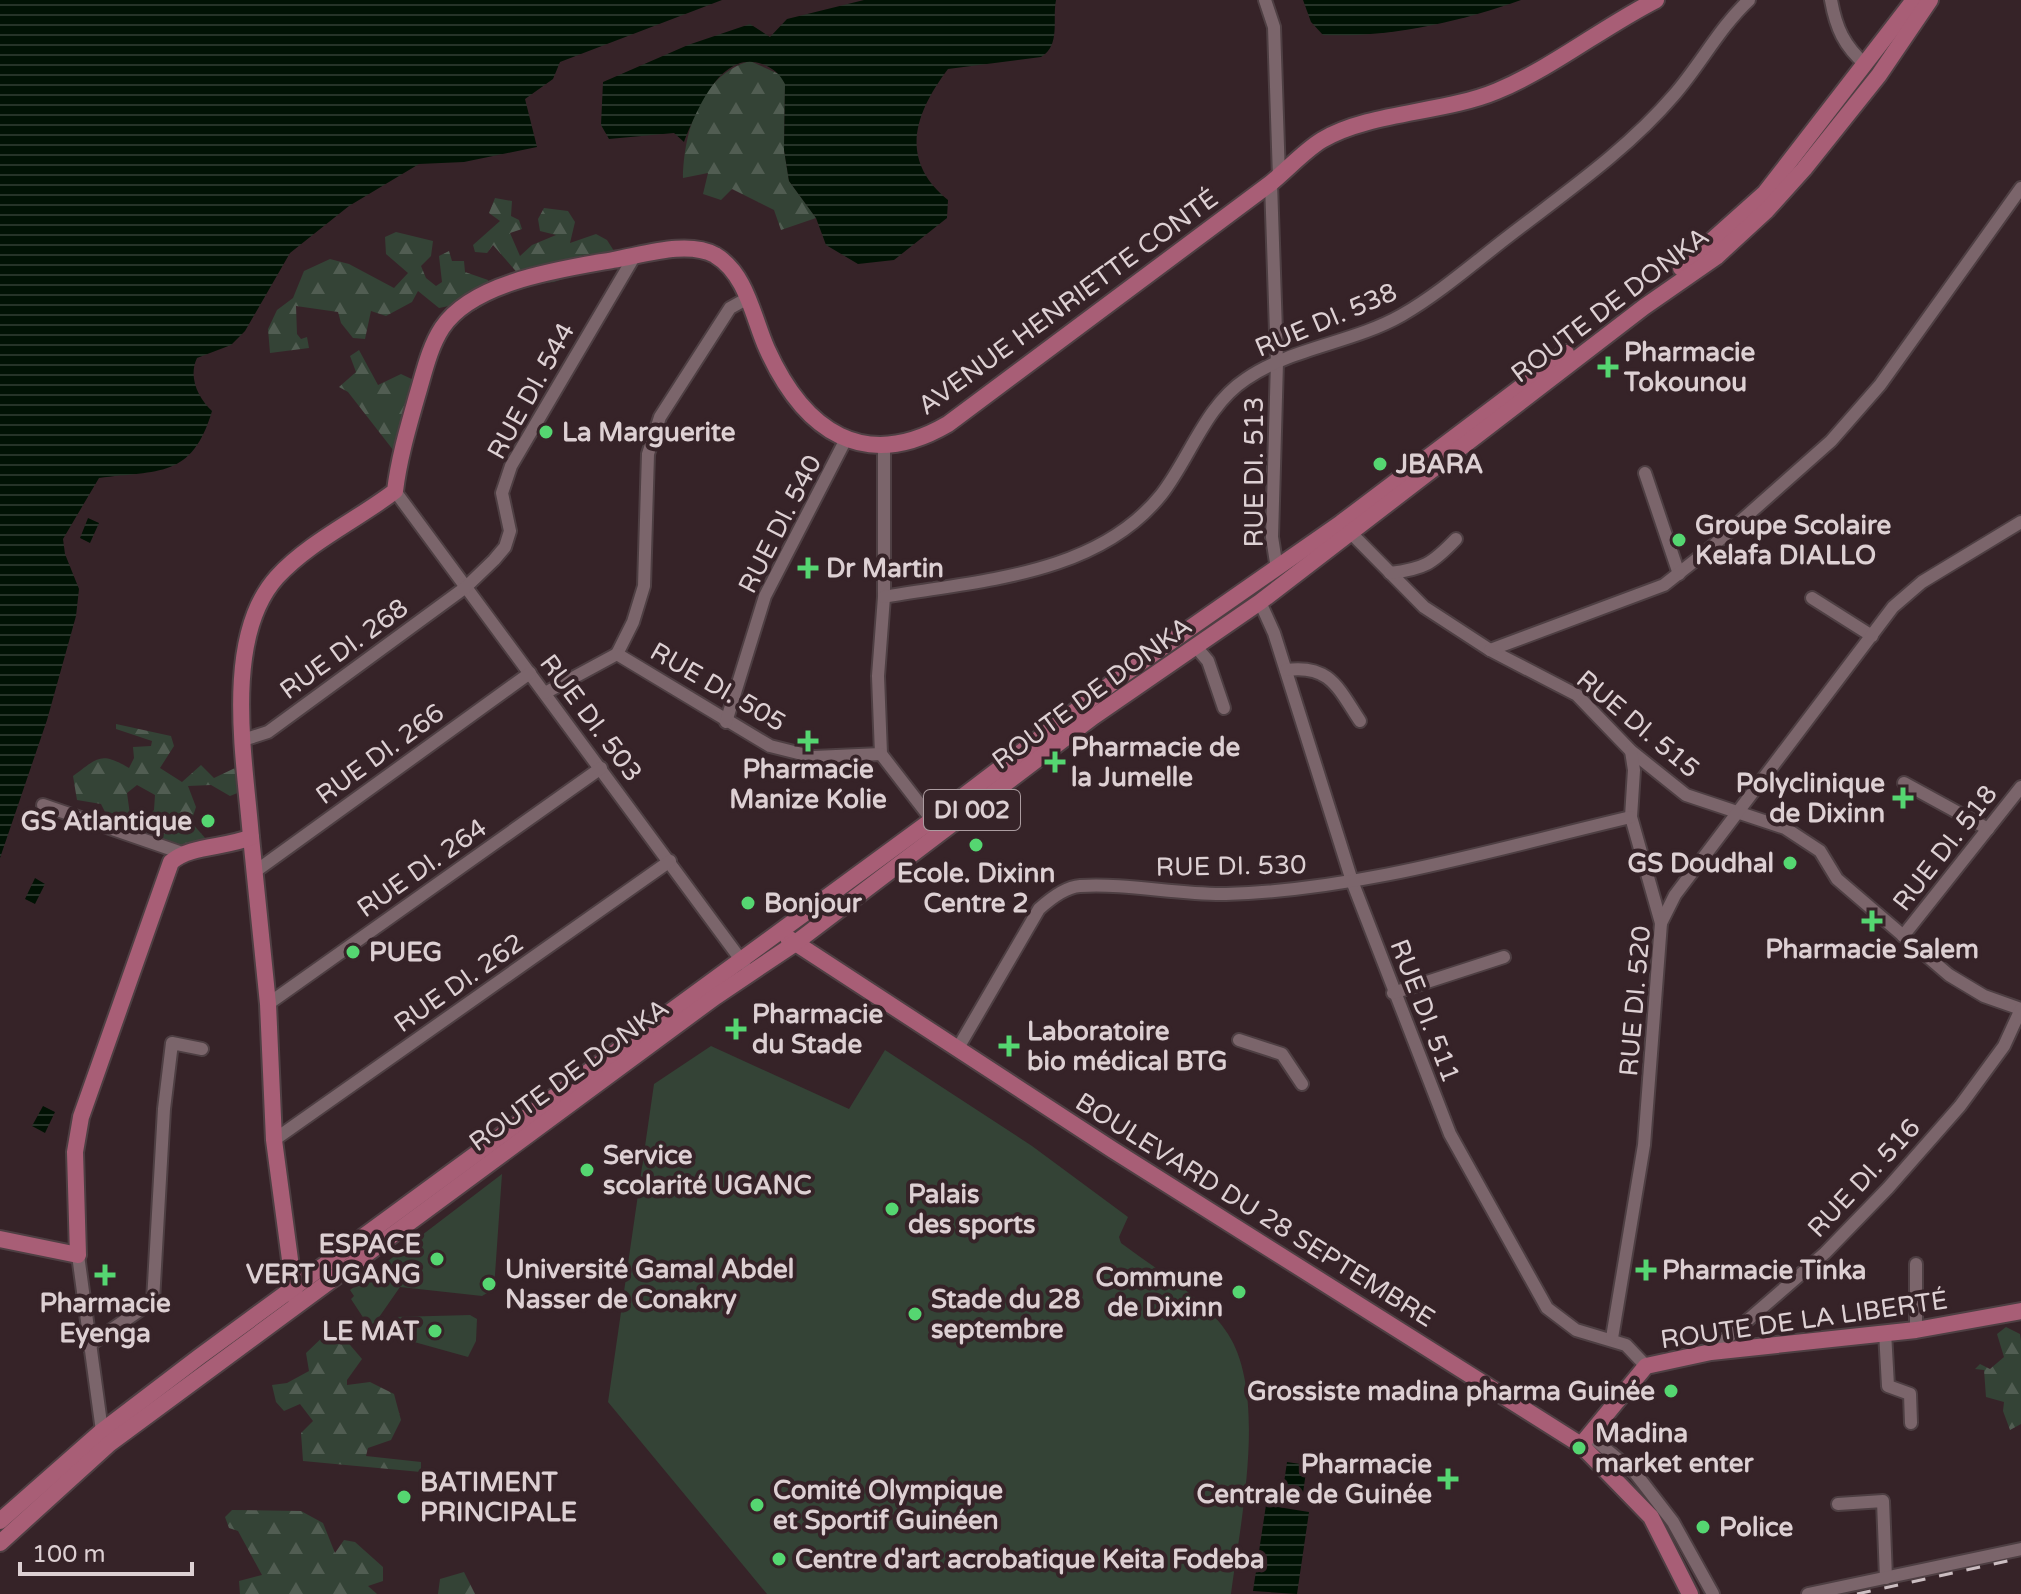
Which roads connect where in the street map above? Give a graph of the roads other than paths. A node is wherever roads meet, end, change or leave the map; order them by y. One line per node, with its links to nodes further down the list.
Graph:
1 (1265, 0): 9 (street, RUE DI. 513)
2 (1656, 0): 9 (main road, AVENUE HENRIETTE CONTÉ)
3 (1749, 0): 13 (street, RUE DI. 538)
4 (1831, 0): 8 (street)
5 (1914, 0): 7 (main road, ROUTE DE DONKA)
6 (1930, 0): 7 (main road, ROUTE DE DONKA)
7 (1899, 32): 8 (main road, ROUTE DE DONKA / DI 002); 19 (main road, ROUTE DE DONKA / DI 002)
8 (1866, 65): 21 (main road, ROUTE DE DONKA / DI 002)
9 (1275, 180): 13 (street, RUE DI. 513); 15 (main road, AVENUE HENRIETTE CONTÉ)
10 (2021, 188): 23 (street)
11 (634, 257): 12 (main road, AVENUE HENRIETTE CONTÉ); 17 (main road, AVENUE HENRIETTE CONTÉ); 24 (street, RUE DI. 544)
12 (748, 298): 14 (main road, AVENUE HENRIETTE CONTÉ); 31 (street)
13 (1277, 362): 21 (street, RUE DI. 513); 25 (street, RUE DI. 538)
14 (846, 439): 15 (main road, AVENUE HENRIETTE CONTÉ); 37 (street, RUE DI. 540)
15 (884, 447): 25 (street)
16 (1645, 473): 23 (street)
17 (395, 491): 24 (street, RUE DI. 503); 38 (main road)
18 (2021, 522): 28 (street, RUE DI. 520)
19 (1351, 533): 22 (street, RUE DI. 515); 27 (main road, ROUTE DE DONKA / DI 002)
20 (1456, 539): 22 (street)
21 (1277, 569): 47 (main road, ROUTE DE DONKA / DI 002)
22 (1390, 573): 30 (street, RUE DI. 515)
23 (1679, 574): 30 (street)
24 (466, 587): 33 (street, RUE DI. 503); 38 (street, RUE DI. 268)
25 (884, 597): 40 (street)
26 (1812, 598): 28 (street)
27 (1260, 602): 29 (main road, ROUTE DE DONKA / DI 002); 32 (street, RUE DI. 511)
28 (1872, 636): 45 (street, RUE DI. 520)
29 (1197, 648): 35 (street); 57 (main road, ROUTE DE DONKA / DI 002)
30 (1490, 650): 39 (street, RUE DI. 515)
31 (617, 654): 34 (street, RUE DI. 505); 37 (street, RUE DI. 505)
32 (1286, 670): 36 (street); 53 (street, RUE DI. 511)
33 (530, 673): 34 (street, RUE DI. 503); 52 (street, RUE DI. 266)
34 (545, 693): 41 (street, RUE DI. 503)
35 (1224, 708)
36 (1360, 721)
37 (726, 722): 40 (street, RUE DI. 505)
38 (243, 740): 49 (main road)
39 (1631, 751): 45 (street, RUE DI. 515); 46 (street)
40 (881, 754): 47 (street)
41 (601, 768): 51 (street, RUE DI. 503); 61 (street, RUE DI. 264)
42 (1904, 783): 48 (street)
43 (2021, 787): 48 (street, RUE DI. 518)
44 (43, 805): 50 (street)
45 (1735, 813): 54 (street, RUE DI. 520); 56 (street, RUE DI. 515)
46 (1631, 817): 53 (street, RUE DI. 530); 54 (street)
47 (932, 820): 55 (main road, ROUTE DE DONKA / DI 002)
48 (1988, 829): 56 (street, RUE DI. 518)
49 (251, 837): 50 (main road); 52 (main road)
50 (182, 853): 69 (main road)
51 (670, 861): 59 (street, RUE DI. 503); 67 (street, RUE DI. 262)
52 (256, 871): 61 (main road)
53 (1352, 881): 60 (street, RUE DI. 511); 64 (street, RUE DI. 530)
54 (1661, 923): 76 (street, RUE DI. 520)
55 (781, 931): 57 (main road, BOULEVARD DU 28 SEPTEMBRE); 59 (main road, ROUTE DE DONKA / DI 002)
56 (1903, 936): 62 (street, RUE DI. 515)
57 (794, 944): 59 (main road, ROUTE DE DONKA / DI 002); 64 (main road, BOULEVARD DU 28 SEPTEMBRE)
58 (1504, 957): 60 (street)
59 (746, 967): 71 (main road, ROUTE DE DONKA / DI 002); 72 (main road, ROUTE DE DONKA / DI 002)
60 (1393, 993): 76 (street, RUE DI. 511)
61 (268, 1004): 67 (main road)
62 (2021, 1009): 78 (street, RUE DI. 516)
63 (1239, 1040): 66 (street)
64 (958, 1048): 82 (main road, BOULEVARD DU 28 SEPTEMBRE)
65 (202, 1049): 77 (street)
66 (1302, 1084)
67 (274, 1140): 71 (main road)
68 (0, 1239): 69 (main road)
69 (78, 1255): 77 (street)
70 (1916, 1264): 74 (street)
71 (294, 1289): 72 (main road); 81 (main road, ROUTE DE DONKA / DI 002)
72 (296, 1306): 85 (main road, ROUTE DE DONKA / DI 002)
73 (2021, 1311): 74 (main road, ROUTE DE LA LIBERTÉ)
74 (1916, 1330): 75 (main road, ROUTE DE LA LIBERTÉ)
75 (1885, 1332): 78 (main road, ROUTE DE LA LIBERTÉ); 80 (street)
76 (1612, 1338): 79 (street, RUE DI. 511)
77 (88, 1346): 81 (street)
78 (1711, 1352): 79 (main road, ROUTE DE LA LIBERTÉ)
79 (1646, 1366): 82 (main road, ROUTE DE LA LIBERTÉ)
80 (1911, 1423)
81 (102, 1431): 84 (main road, ROUTE DE DONKA / DI 002)
82 (1585, 1440): 88 (main road, BOULEVARD DU 28 SEPTEMBRE); 89 (street)
83 (1838, 1504): 87 (street)
84 (0, 1521)
85 (0, 1543)
86 (2021, 1549): 87 (street)
87 (1886, 1578): 90 (street)
88 (1690, 1594)
89 (1713, 1594)
90 (1808, 1594)

